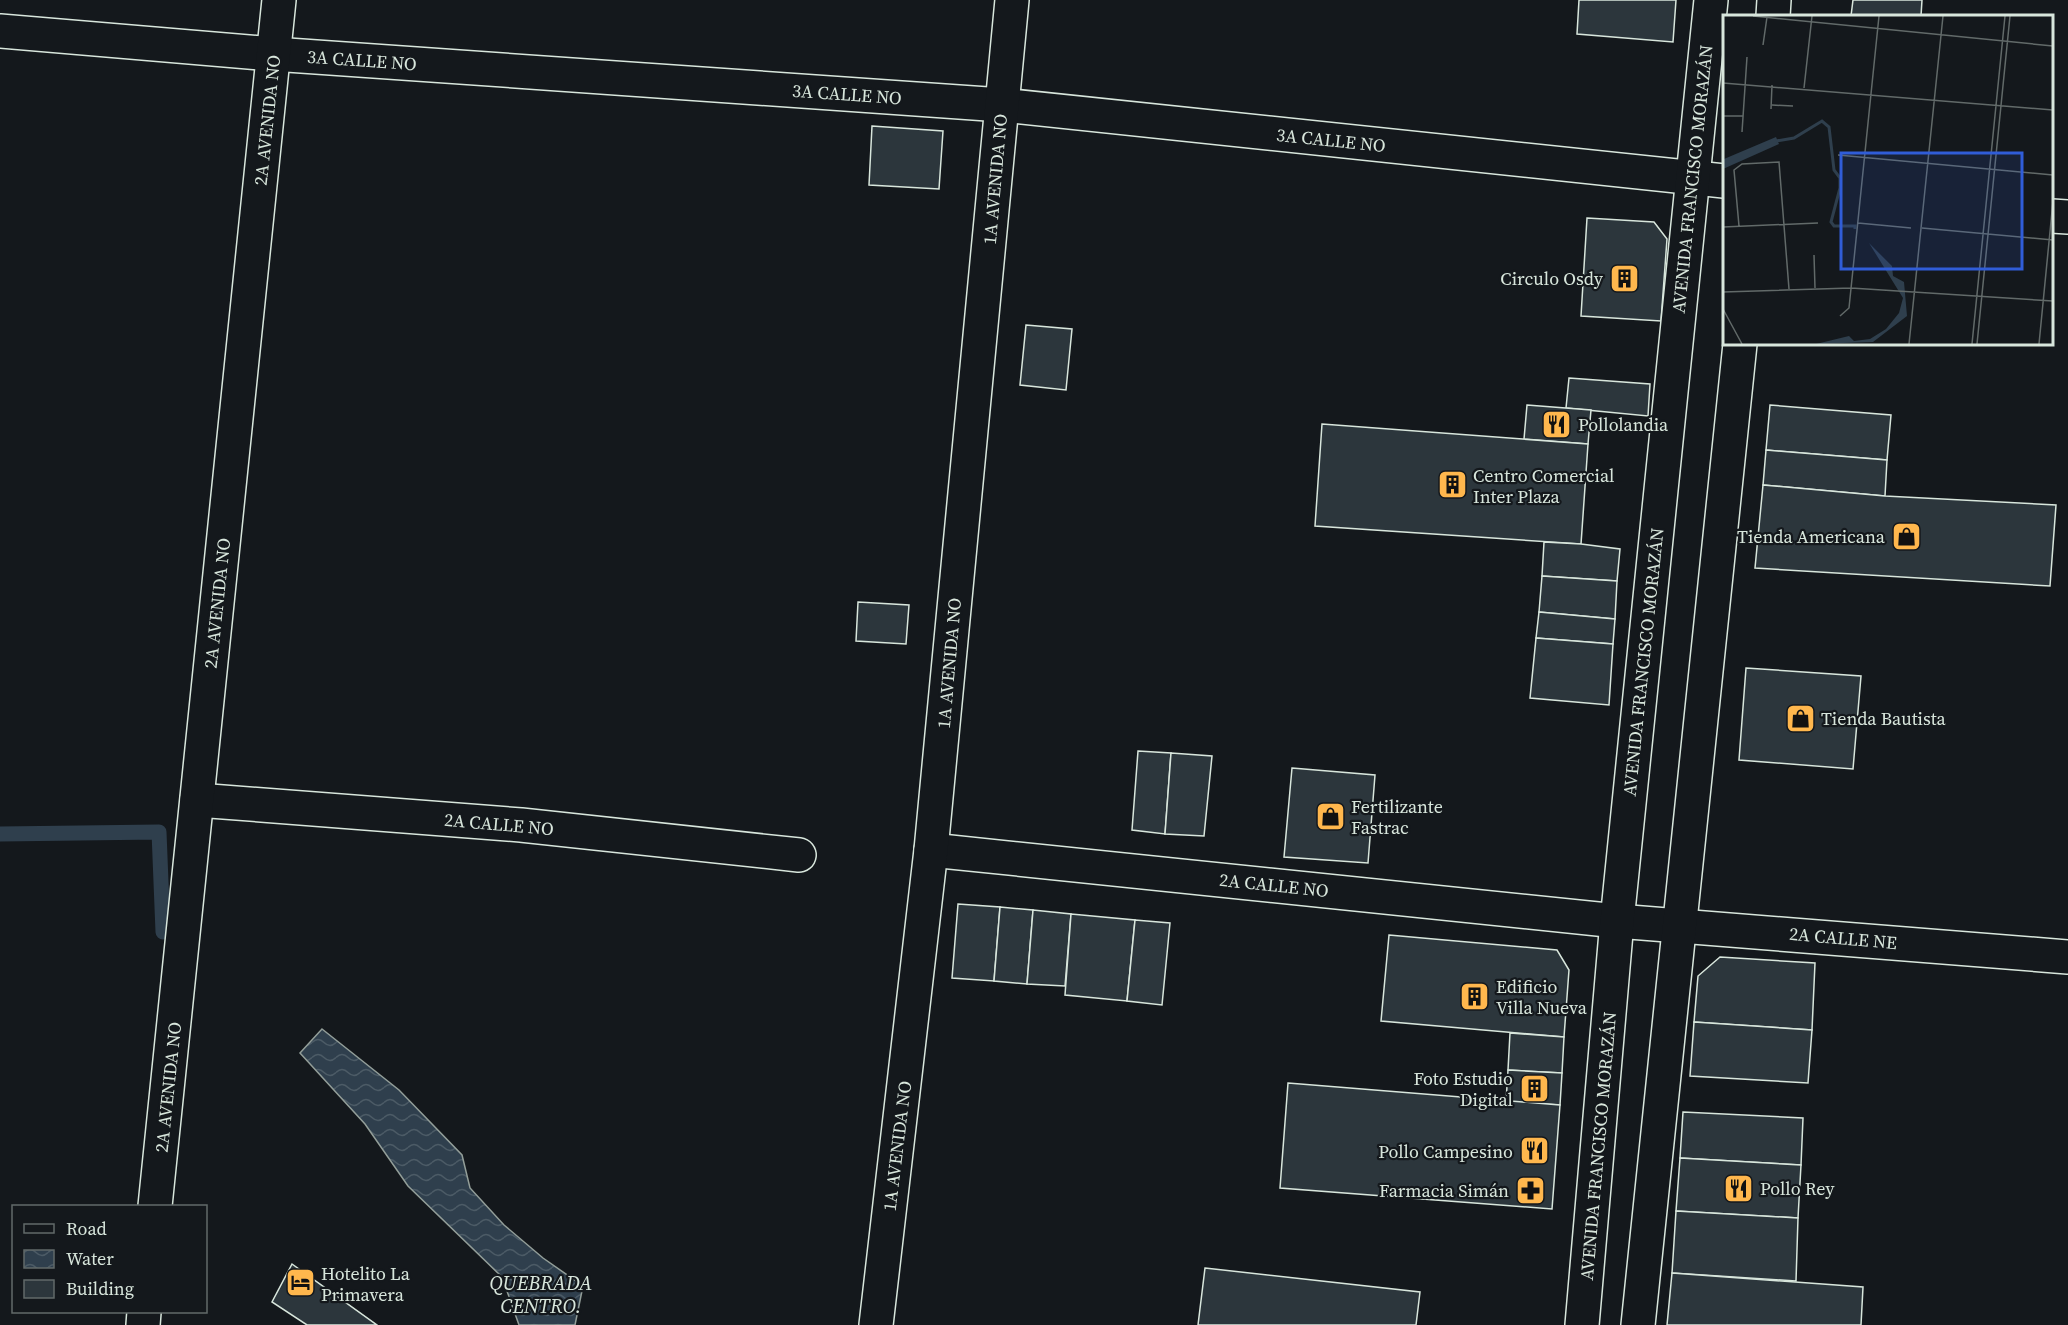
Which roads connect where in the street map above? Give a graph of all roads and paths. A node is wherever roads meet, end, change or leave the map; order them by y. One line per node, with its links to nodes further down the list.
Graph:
1 (279, 0): 7 (street, 2A AVENIDA NO)
2 (1012, 0): 8 (street, 1A AVENIDA NO)
3 (1711, 0): 9 (street, AVENIDA FRANCISCO MORAZÁN)
4 (1774, 0): 5 (street)
5 (1773, 15)
6 (0, 31): 7 (street, 3A CALLE NO)
7 (273, 54): 8 (street, 3A CALLE NO); 14 (street, 2A AVENIDA NO)
8 (1002, 105): 9 (street, 3A CALLE NO); 15 (street, 1A AVENIDA NO)
9 (1692, 178): 10 (street, 3A CALLE NO); 17 (street, AVENIDA FRANCISCO MORAZÁN)
10 (1723, 181)
11 (2053, 216): 12 (street)
12 (2068, 217)
13 (1740, 345): 18 (street)
14 (197, 800): 16 (street, 2A CALLE NO); 20 (street, 2A AVENIDA NO)
15 (931, 850): 17 (street, 2A CALLE NO); 21 (street, 1A AVENIDA NO)
16 (800, 855)
17 (1617, 921): 18 (street, 2A CALLE NE); 22 (street, AVENIDA FRANCISCO MORAZÁN)
18 (1680, 925): 19 (street, 2A CALLE NE); 23 (street)
19 (2068, 957)
20 (155, 1205)
21 (876, 1325)
22 (1582, 1325)
23 (1638, 1325)

